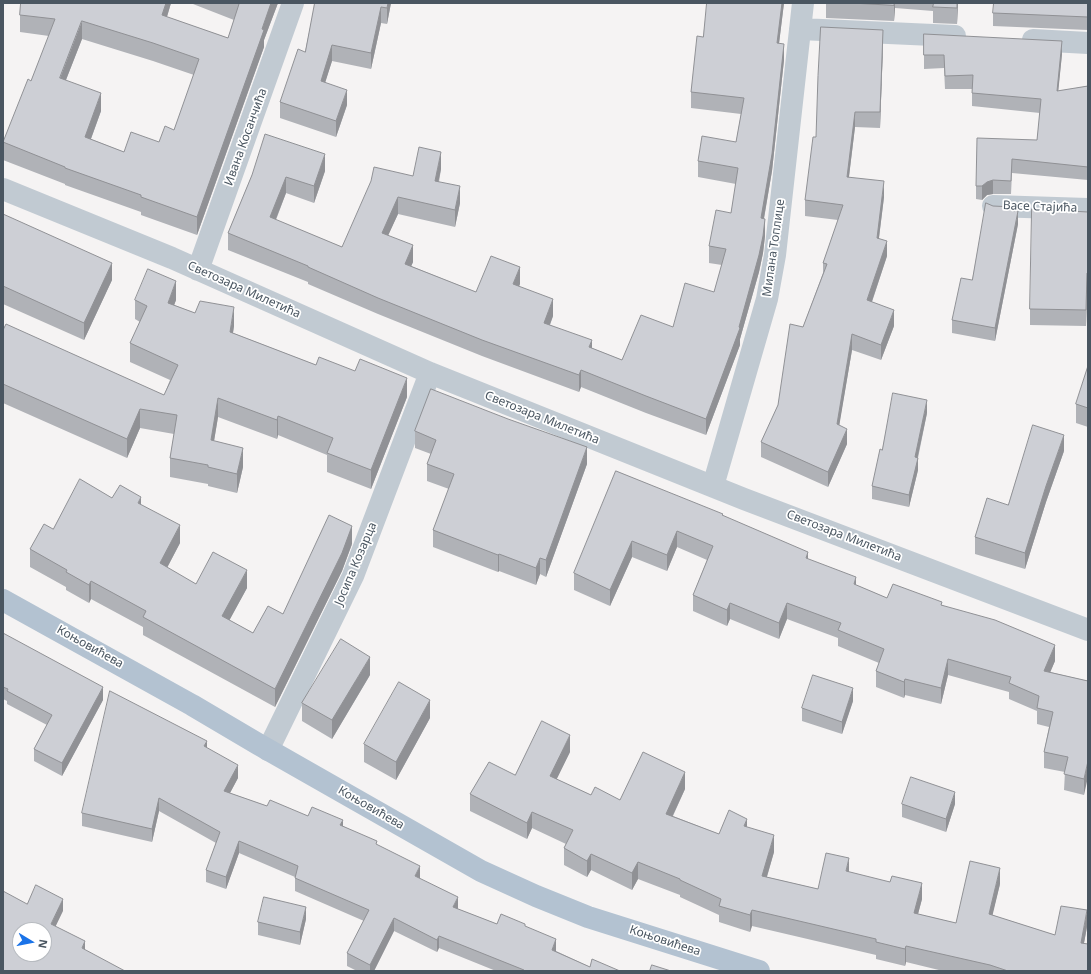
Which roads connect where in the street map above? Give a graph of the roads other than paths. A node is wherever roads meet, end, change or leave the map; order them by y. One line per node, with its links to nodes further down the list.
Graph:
1 (293, 3): 10 (street, Ивана Косанчића)
2 (803, 3): 3 (street, Милана Топлице)
3 (800, 29): 4 (street); 12 (street, Милана Топлице)
4 (971, 37)
5 (1010, 39): 6 (street)
6 (1088, 43)
7 (3, 189): 10 (street, Светозара Милетића)
8 (993, 206): 9 (street, Васе Стајића)
9 (1088, 209)
10 (198, 270): 11 (street, Светозара Милетића)
11 (430, 373): 12 (street, Светозара Милетића); 15 (street, Јосипа Козарца)
12 (713, 486): 14 (street, Светозара Милетића)
13 (3, 600): 15 (main road, Коњовићева)
14 (1088, 630)
15 (268, 750): 16 (main road, Коњовићева)
16 (759, 971)

